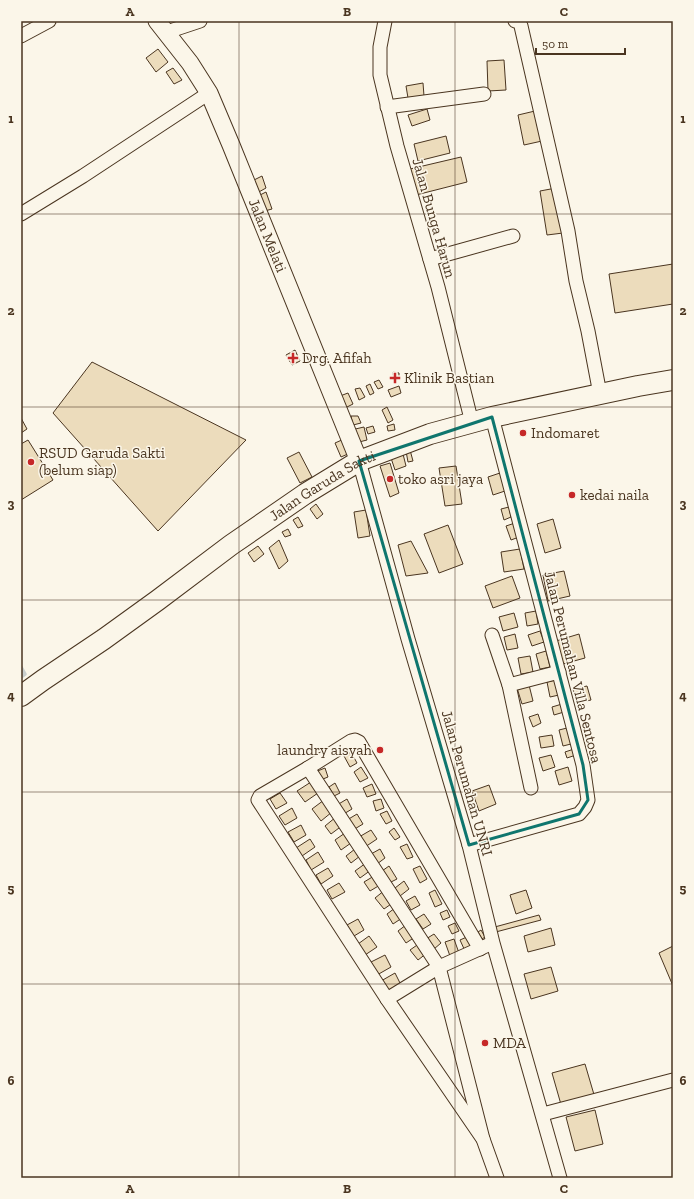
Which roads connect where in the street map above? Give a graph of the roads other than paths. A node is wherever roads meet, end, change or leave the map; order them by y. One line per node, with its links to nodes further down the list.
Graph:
1 (49, 21): 6 (street)
2 (200, 21): 5 (street)
3 (386, 21): 9 (street, Jalan Bunga Harun)
4 (518, 23): 14 (street)
5 (162, 26): 7 (main road, Jalan Melati)
6 (21, 36)
7 (208, 93): 10 (street); 17 (main road, Jalan Melati)
8 (484, 94): 9 (street)
9 (388, 107): 12 (street, Jalan Bunga Harun)
10 (21, 214)
11 (513, 236): 12 (street)
12 (430, 259): 16 (street, Jalan Bunga Harun)
13 (673, 380): 14 (highway, Jalan Garuda Sakti)
14 (600, 394): 15 (highway, Jalan Garuda Sakti)
15 (492, 417): 16 (highway, Jalan Garuda Sakti); 19 (street, Jalan Perumahan Villa Sentosa)
16 (472, 423): 17 (highway, Jalan Garuda Sakti)
17 (359, 462): 21 (highway, Jalan Garuda Sakti); 24 (street, Jalan Perumahan UNRI)
18 (492, 635): 20 (street)
19 (559, 672): 20 (street); 24 (street, Jalan Perumahan Villa Sentosa)
20 (509, 685): 23 (street)
21 (21, 696)
22 (308, 768): 26 (street); 27 (street); 28 (street)
23 (531, 788)
24 (470, 845): 25 (street, Jalan Perumahan UNRI)
25 (493, 943): 26 (street); 30 (street, Jalan Perumahan UNRI)
26 (480, 949): 27 (street)
27 (439, 967): 28 (street); 31 (street)
28 (387, 999): 31 (street)
29 (673, 1080): 30 (street)
30 (543, 1114): 33 (street, Jalan Perumahan UNRI)
31 (483, 1139): 32 (street)
32 (497, 1178)
33 (560, 1178)

